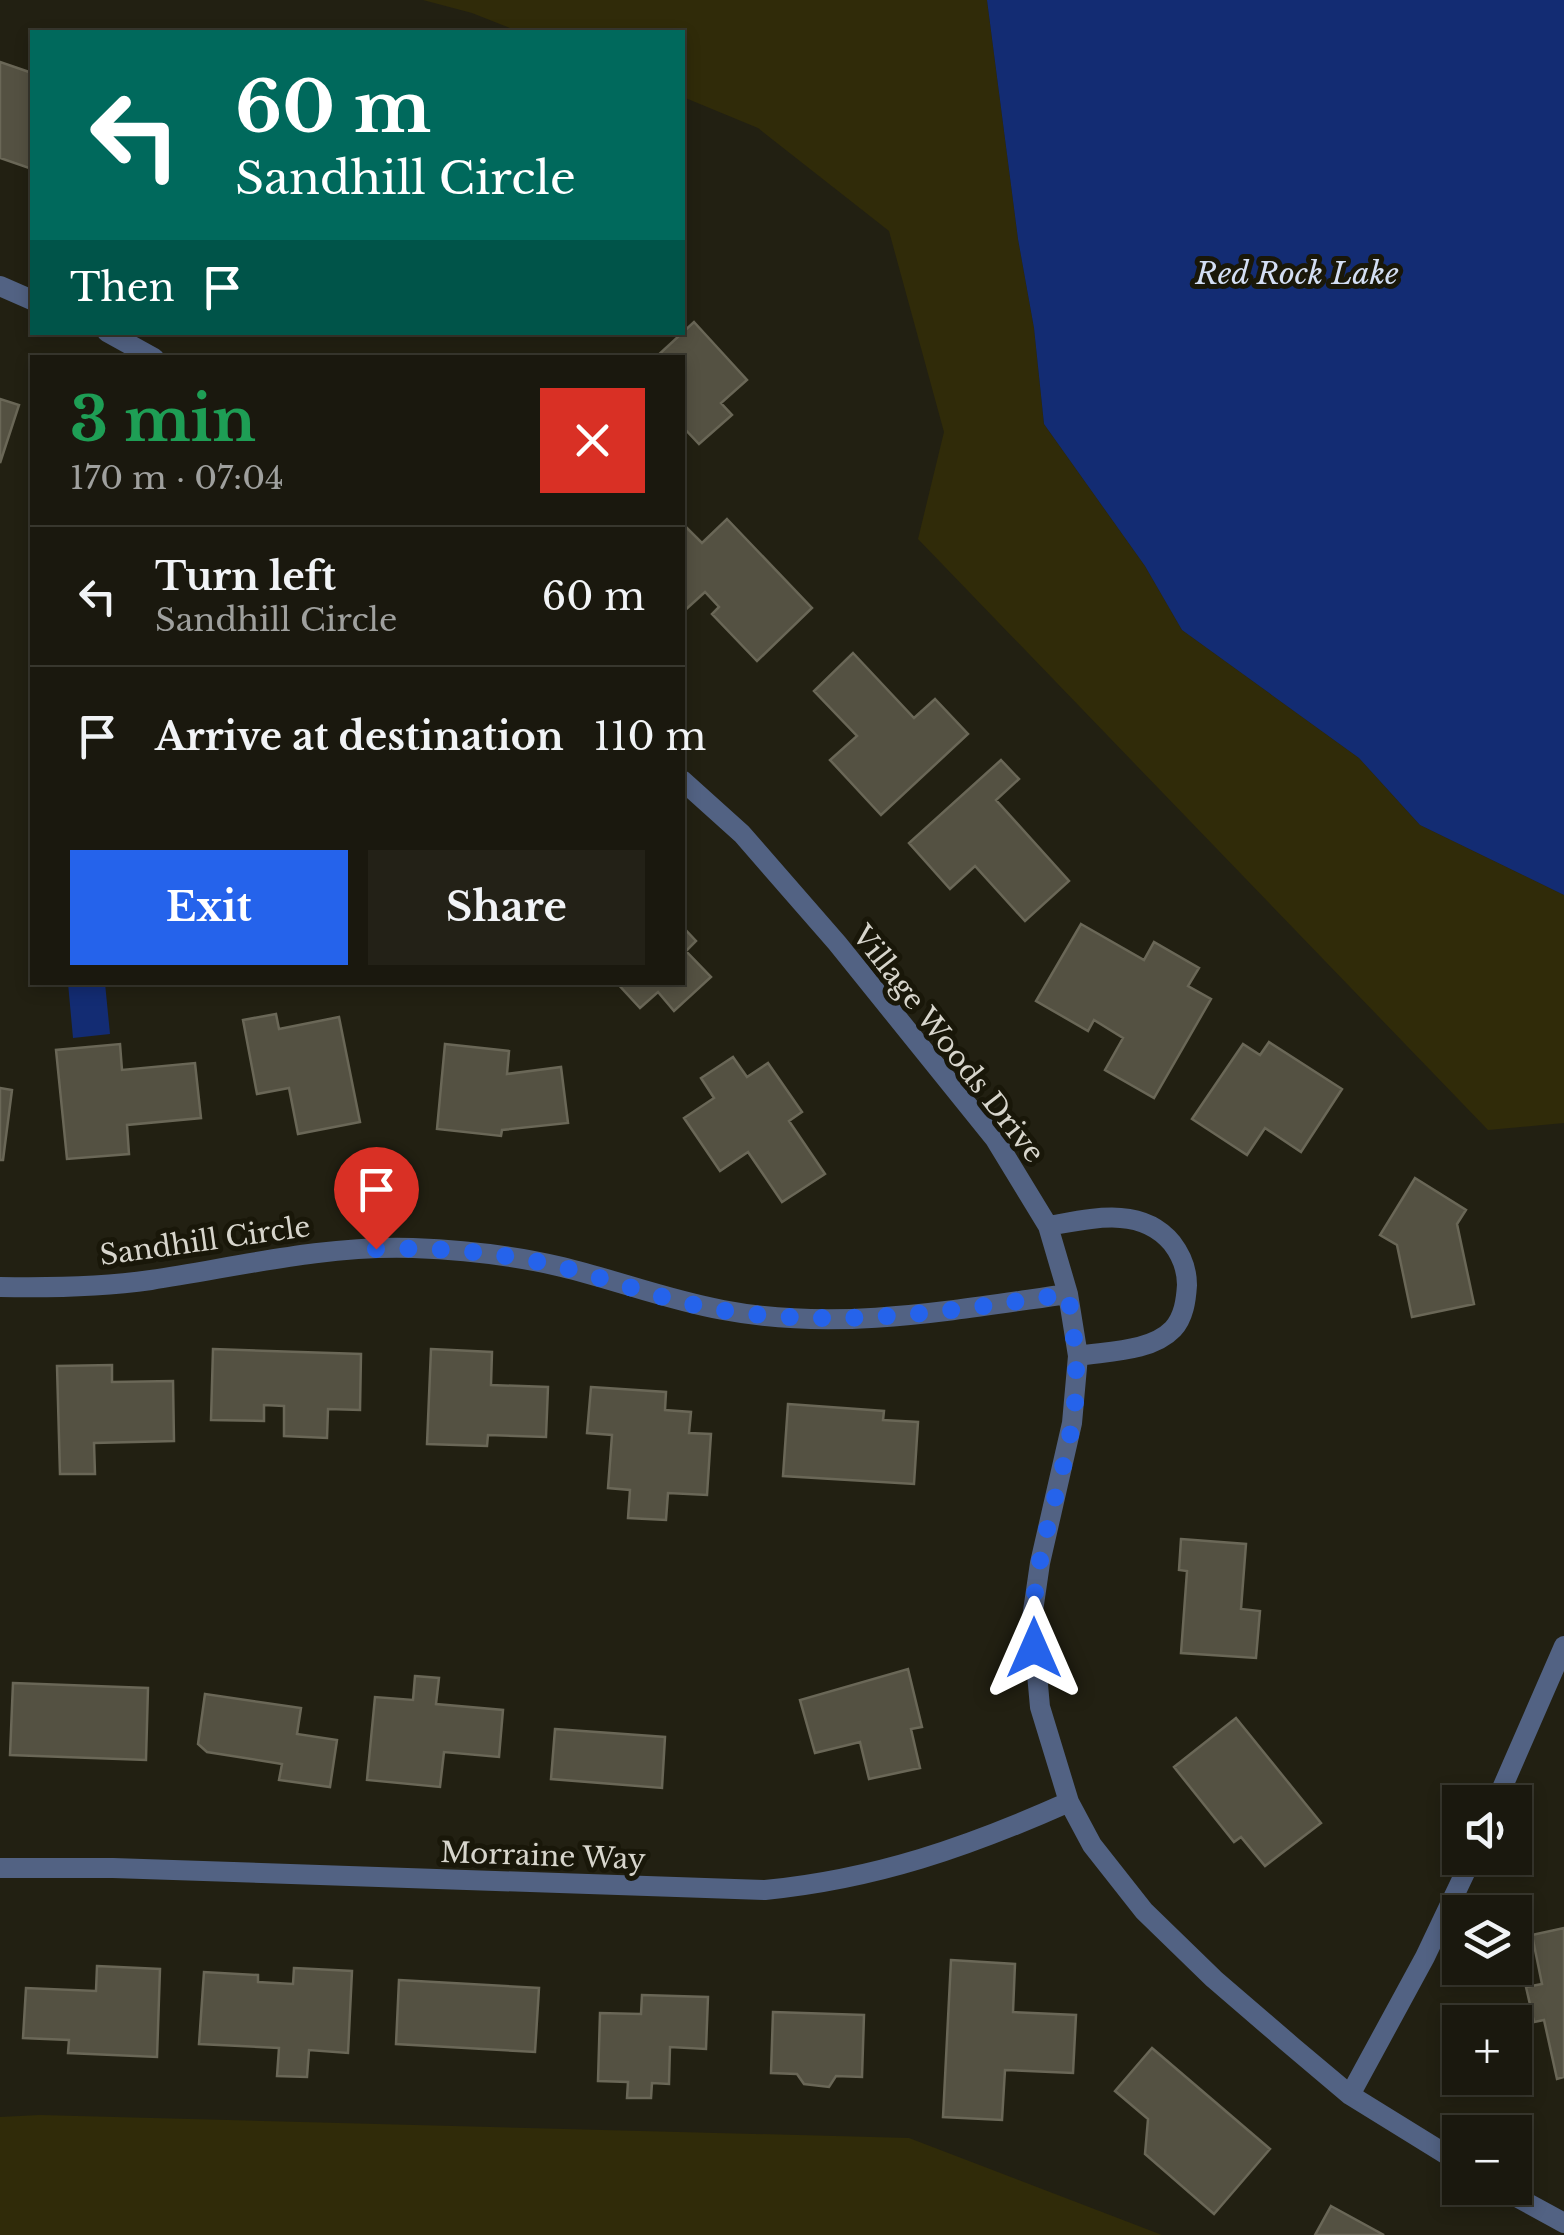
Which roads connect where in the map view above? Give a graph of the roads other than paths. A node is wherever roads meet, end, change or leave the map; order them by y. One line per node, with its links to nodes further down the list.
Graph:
1 (0, 286): 2 (street)
2 (30, 299)
3 (112, 335): 4 (street)
4 (149, 355)
5 (685, 783): 6 (street, Village Woods Drive)
6 (1048, 1226): 8 (street, Village Woods Drive); 9 (street)
7 (0, 1287): 8 (street, Sandhill Circle)
8 (1068, 1294): 9 (street, Village Woods Drive)
9 (1078, 1356): 12 (street, Village Woods Drive)
10 (1564, 1646): 11 (street)
11 (1503, 1785)
12 (1070, 1802): 13 (street, Morraine Way); 15 (street, Village Woods Drive)
13 (0, 1868)
14 (1464, 1875): 15 (street)
15 (1350, 2096): 16 (street, Village Woods Drive)
16 (1442, 2153)
17 (1530, 2205): 18 (street)
18 (1564, 2224)

